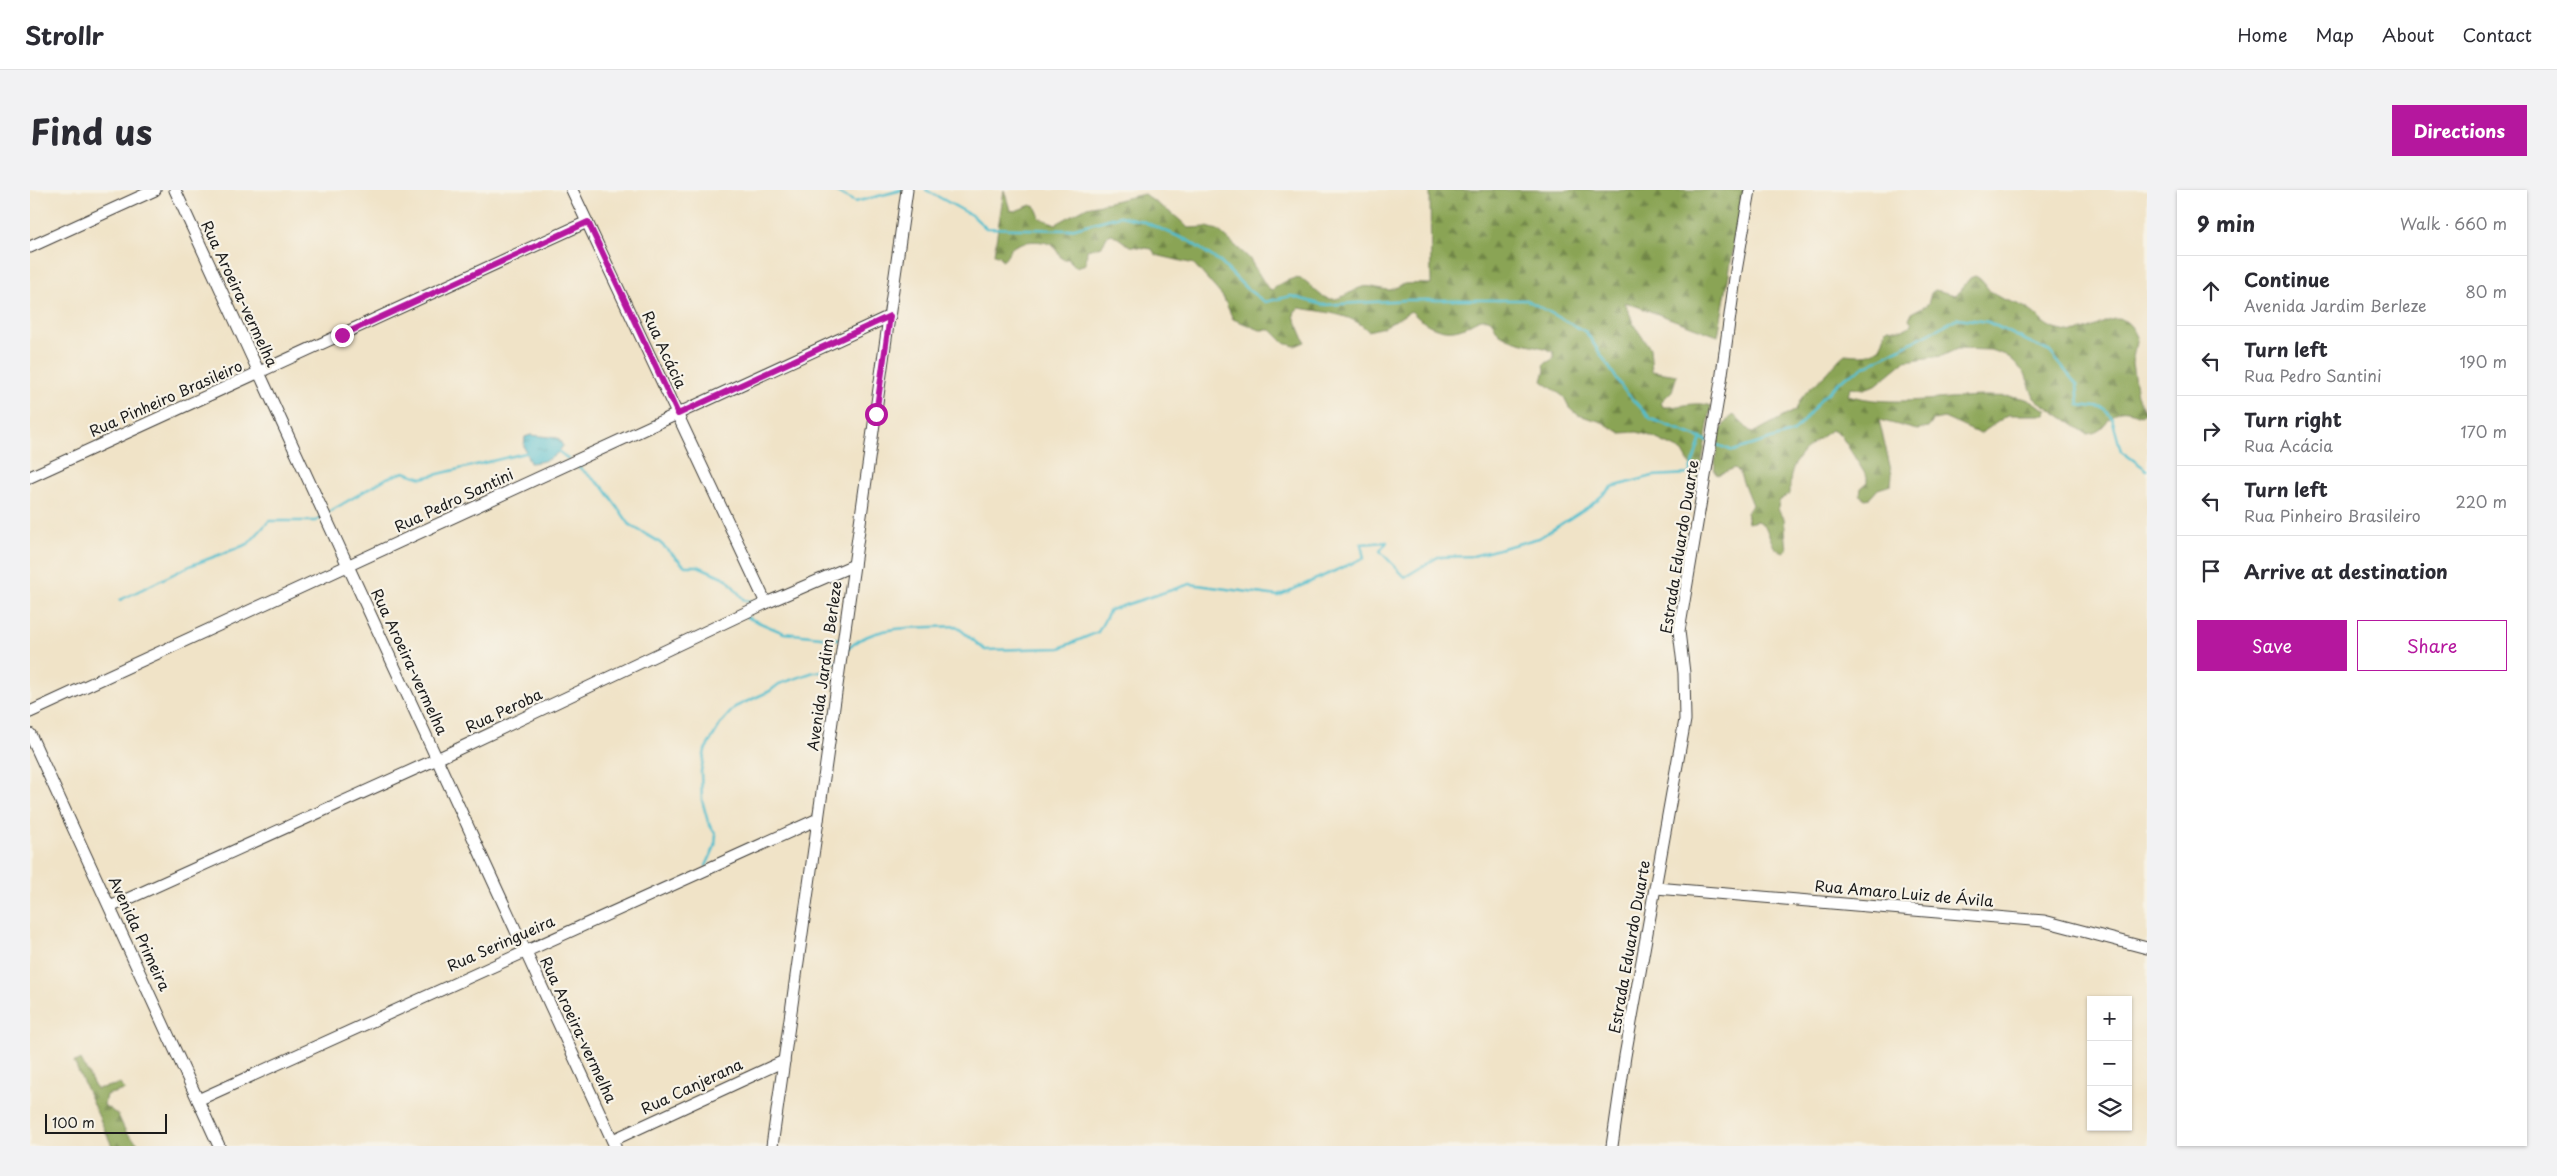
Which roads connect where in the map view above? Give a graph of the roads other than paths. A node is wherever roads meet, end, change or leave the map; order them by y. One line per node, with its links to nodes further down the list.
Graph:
1 (155, 190): 7 (street)
2 (175, 190): 9 (street, Rua Aroeira-vermelha)
3 (572, 190): 6 (street, Rua Acácia)
4 (907, 190): 8 (street, Avenida Jardim Berleze)
5 (1750, 190): 19 (street, Estrada Eduardo Duarte)
6 (588, 222): 9 (street, Rua Pinheiro Brasileiro); 10 (street, Rua Acácia)
7 (30, 246)
8 (890, 316): 10 (street, Rua Pedro Santini); 12 (street, Avenida Jardim Berleze)
9 (259, 373): 11 (street, Rua Pinheiro Brasileiro); 13 (street, Rua Aroeira-vermelha)
10 (678, 414): 13 (street, Rua Pedro Santini); 14 (street, Rua Acácia)
11 (30, 477)
12 (854, 565): 14 (street, Rua Peroba); 18 (street, Avenida Jardim Berleze)
13 (348, 566): 15 (street, Rua Pedro Santini); 17 (street, Rua Aroeira-vermelha)
14 (766, 603): 17 (street, Rua Peroba)
15 (30, 712)
16 (30, 734): 20 (street, Avenida Primeira)
17 (437, 759): 20 (street, Rua Peroba); 22 (street, Rua Aroeira-vermelha)
18 (818, 819): 22 (street, Rua Seringueira); 23 (street, Avenida Jardim Berleze)
19 (1656, 888): 21 (street, Rua Amaro Luiz de Ávila); 28 (street, Estrada Eduardo Duarte)
20 (110, 907): 24 (street, Avenida Primeira)
21 (2147, 948)
22 (525, 950): 24 (street, Rua Seringueira); 25 (street, Rua Aroeira-vermelha)
23 (784, 1061): 25 (street, Rua Canjerana); 27 (street, Avenida Jardim Berleze)
24 (198, 1100): 26 (street, Avenida Primeira)
25 (614, 1143)
26 (219, 1146)
27 (772, 1146)
28 (1612, 1146)

